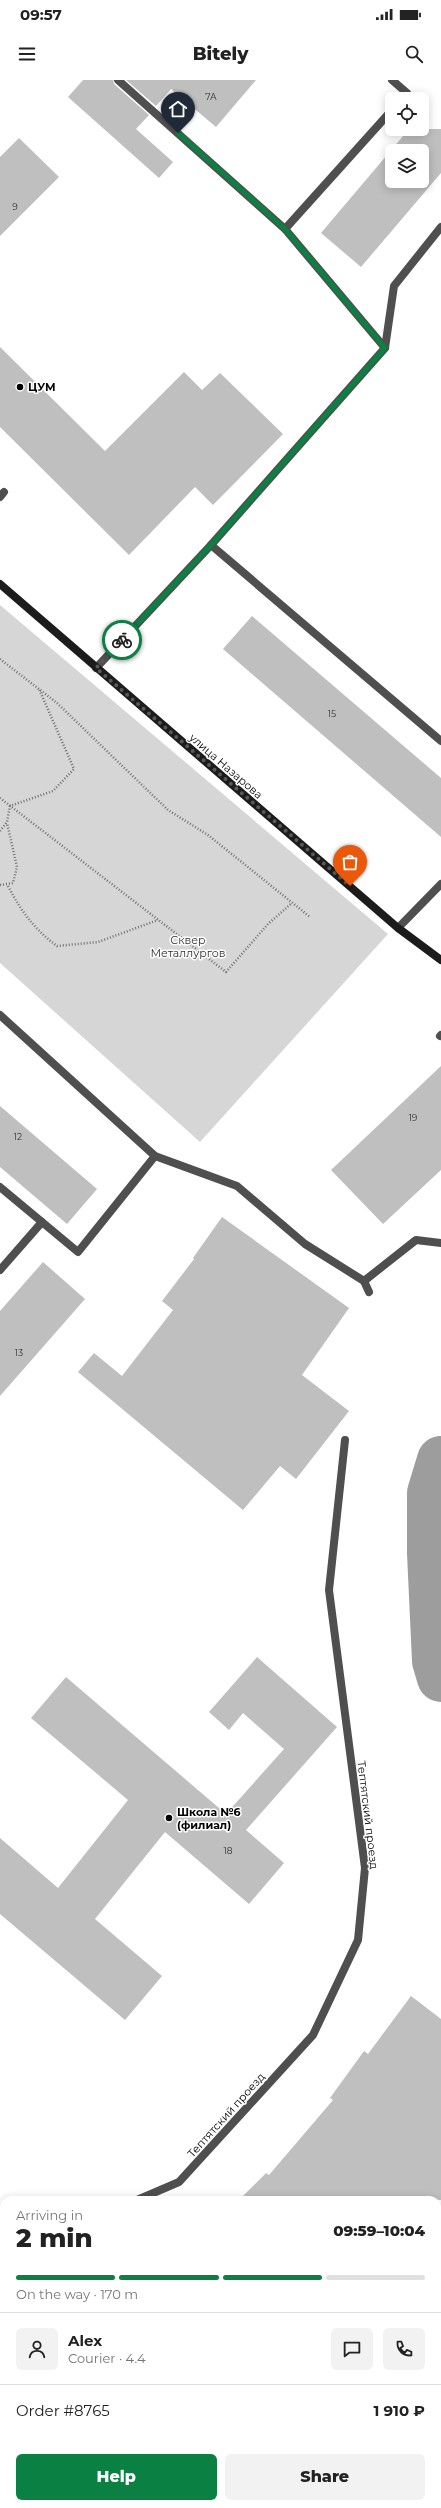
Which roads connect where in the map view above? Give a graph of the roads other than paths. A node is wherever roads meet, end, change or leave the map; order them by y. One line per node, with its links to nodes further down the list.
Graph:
1 (118, 80): 6 (street)
2 (392, 80): 3 (street)
3 (406, 92)
4 (385, 118): 6 (street)
5 (441, 227): 7 (street)
6 (285, 229): 7 (street)
7 (385, 348): 8 (street)
8 (211, 545): 10 (street); 11 (street)
9 (0, 584): 10 (main road, улица Назарова)
10 (96, 668): 13 (main road, улица Назарова)
11 (441, 742)
12 (441, 884): 13 (street)
13 (398, 928): 14 (main road, улица Назарова)
14 (441, 960)
15 (0, 1015): 16 (street)
16 (155, 1156): 18 (street); 21 (street)
17 (0, 1187): 18 (street)
18 (42, 1222): 20 (street)
19 (441, 1243): 21 (street)
20 (0, 1270)
21 (364, 1281): 22 (street)
22 (369, 1292)
23 (345, 1440): 24 (street, Тептятский проезд)
24 (146, 2196)

